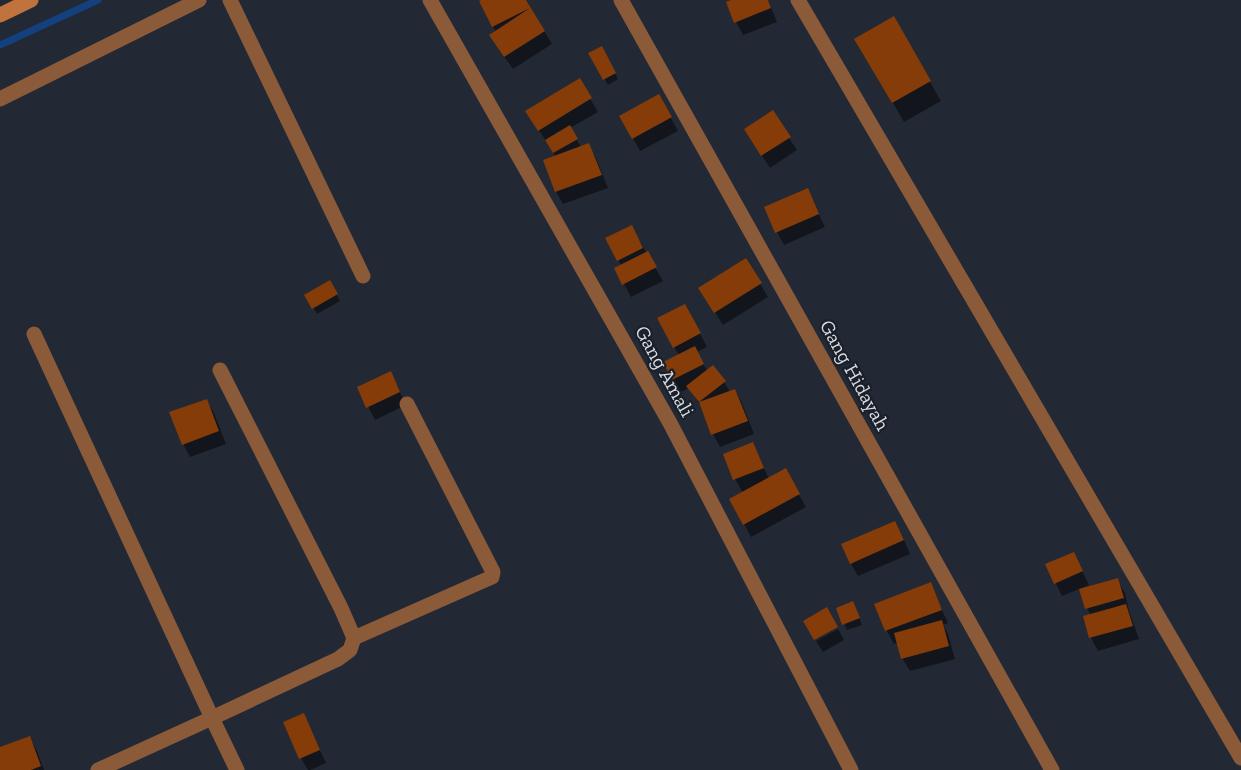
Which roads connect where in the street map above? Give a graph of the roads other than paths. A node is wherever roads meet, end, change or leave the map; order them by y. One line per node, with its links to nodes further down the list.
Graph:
1 (31, 0): 7 (street)
2 (199, 0): 8 (street)
3 (230, 0): 9 (street)
4 (430, 0): 18 (street, Gang Amali)
5 (621, 0): 19 (street, Gang Hidayah)
6 (798, 0): 15 (street)
7 (0, 15)
8 (0, 99)
9 (363, 276)
10 (34, 334): 14 (street)
11 (220, 370): 13 (street)
12 (407, 404): 13 (street)
13 (354, 638): 14 (street)
14 (212, 718): 16 (street); 17 (street)
15 (1241, 758)
16 (98, 770)
17 (237, 770)
18 (851, 770)
19 (1052, 770)

